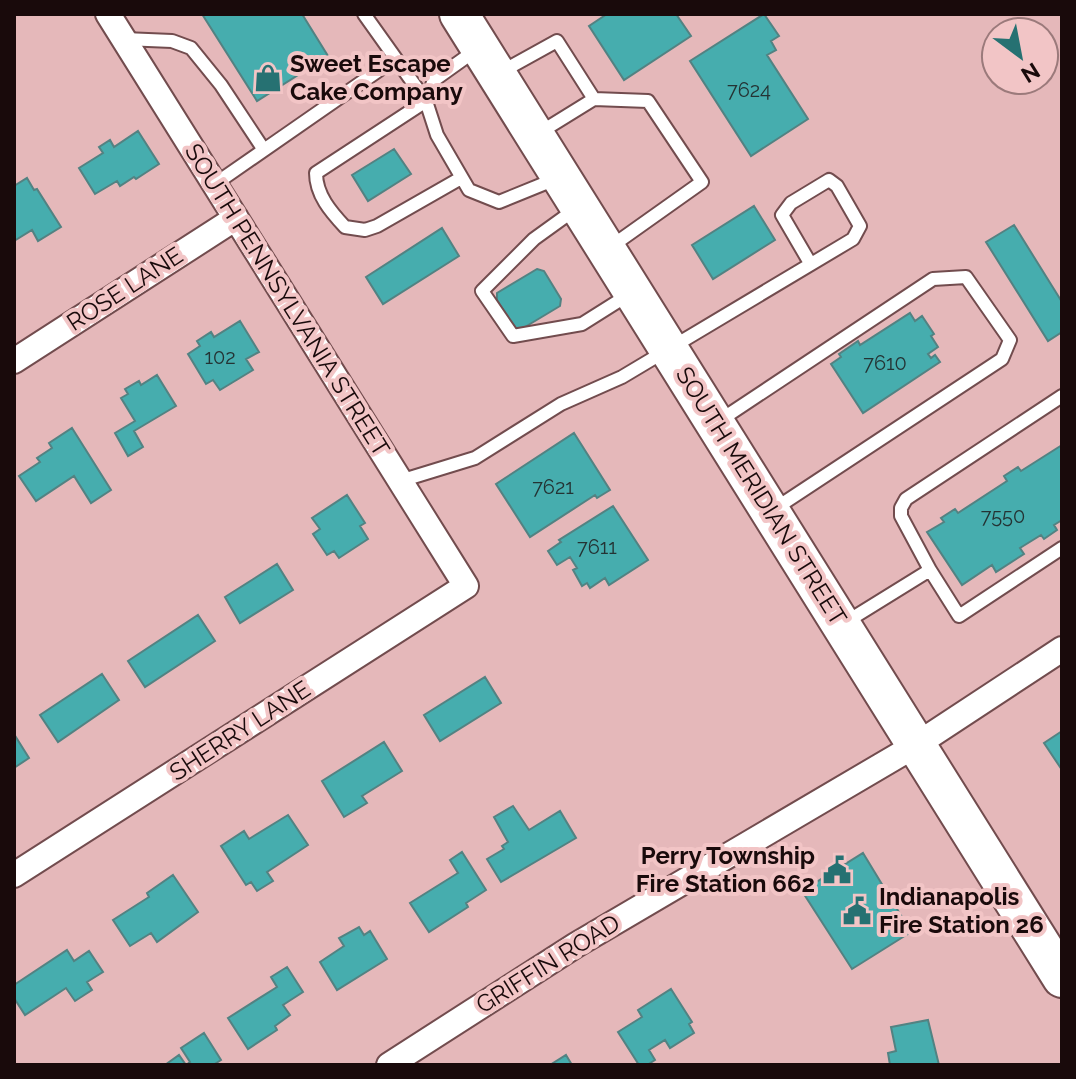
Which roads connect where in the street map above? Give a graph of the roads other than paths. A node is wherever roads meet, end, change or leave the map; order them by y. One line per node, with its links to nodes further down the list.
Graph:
1 (108, 14): 4 (street, SOUTH PENNSYLVANIA STREET)
2 (364, 14): 5 (lane)
3 (459, 14): 6 (main road, SOUTH MERIDIAN STREET)
4 (124, 39): 10 (lane); 12 (street, SOUTH PENNSYLVANIA STREET)
5 (395, 59): 8 (lane); 10 (lane)
6 (488, 60): 7 (lane); 8 (lane); 9 (main road, SOUTH MERIDIAN STREET)
7 (594, 99): 9 (lane); 15 (lane)
8 (426, 101): 11 (lane); 11 (lane)
9 (535, 136): 13 (main road, SOUTH MERIDIAN STREET)
10 (264, 150): 12 (lane)
11 (461, 178): 13 (lane)
12 (215, 184): 14 (street, SOUTH PENNSYLVANIA STREET)
13 (570, 191): 15 (main road, SOUTH MERIDIAN STREET); 17 (lane)
14 (236, 218): 19 (street, ROSE LANE); 22 (street, SOUTH PENNSYLVANIA STREET)
15 (607, 249): 17 (main road, SOUTH MERIDIAN STREET)
16 (810, 263): 16 (lane); 18 (lane)
17 (633, 292): 18 (main road, SOUTH MERIDIAN STREET)
18 (669, 349): 21 (main road, SOUTH MERIDIAN STREET); 22 (lane)
19 (14, 361)
20 (1062, 396): 25 (lane)
21 (715, 423): 23 (main road, SOUTH MERIDIAN STREET); 23 (lane)
22 (400, 481): 26 (street, SOUTH PENNSYLVANIA STREET)
23 (770, 511): 27 (main road, SOUTH MERIDIAN STREET)
24 (1062, 548): 25 (lane)
25 (930, 570): 27 (lane)
26 (466, 586): 30 (street, SHERRY LANE)
27 (842, 625): 29 (main road, SOUTH MERIDIAN STREET)
28 (1062, 649): 29 (street, GRIFFIN ROAD)
29 (916, 745): 31 (main road, SOUTH MERIDIAN STREET); 32 (street, GRIFFIN ROAD)
30 (14, 875)
31 (1062, 978)
32 (389, 1065)

